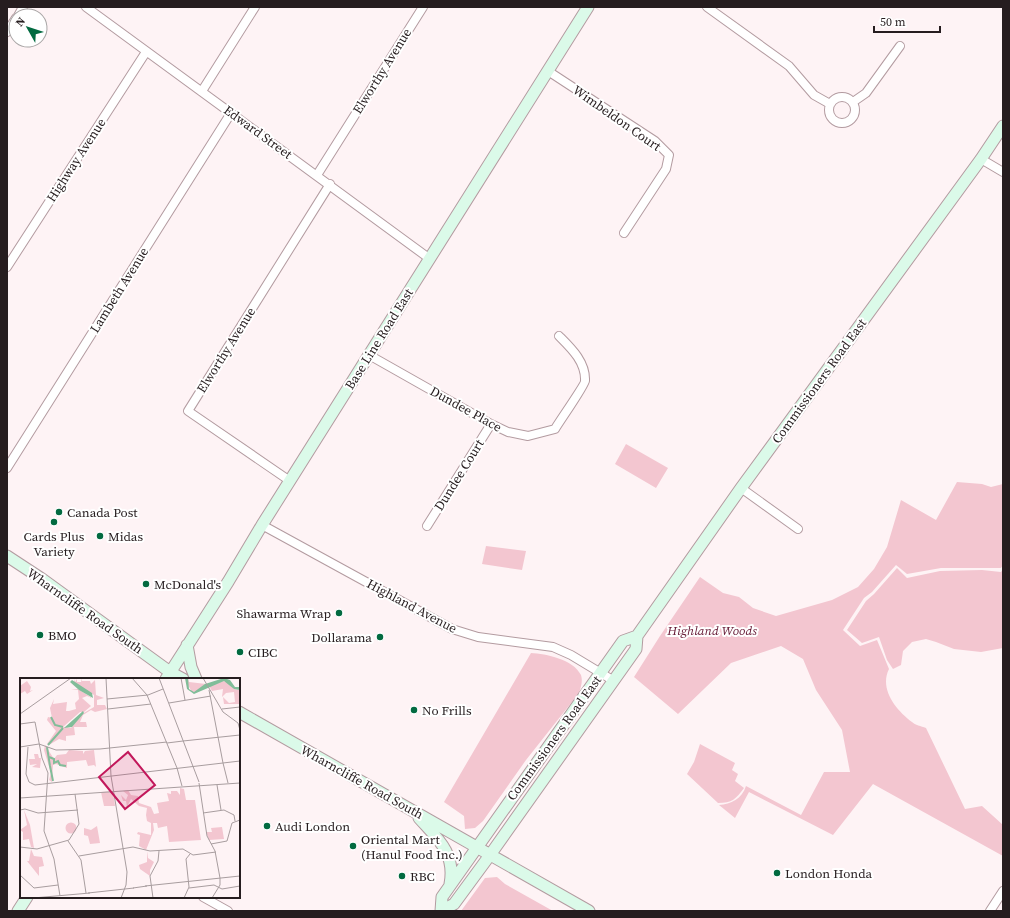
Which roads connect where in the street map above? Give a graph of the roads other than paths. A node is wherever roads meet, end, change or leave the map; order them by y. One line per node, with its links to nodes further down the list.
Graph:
1 (255, 7): 9 (street)
2 (423, 7): 16 (street, Elworthy Avenue)
3 (588, 7): 8 (main road, Base Line Road East)
4 (707, 7): 11 (street)
5 (90, 8): 7 (street, Edward Street)
6 (900, 46): 10 (street)
7 (146, 52): 9 (street, Edward Street); 20 (street, Highway Avenue)
8 (548, 71): 18 (street, Wimbeldon Court); 19 (main road, Base Line Road East)
9 (202, 91): 12 (street, Edward Street)
10 (853, 102): 11 (street); 11 (street)
11 (830, 104)
12 (231, 113): 16 (street, Edward Street); 24 (street, Lambeth Avenue)
13 (1003, 126): 14 (main road, Commissioners Road East)
14 (981, 159): 15 (street); 26 (main road, Commissioners Road East)
15 (1003, 172)
16 (317, 175): 17 (street, Edward Street)
17 (330, 184): 19 (street, Edward Street); 25 (street, Elworthy Avenue)
18 (624, 233)
19 (430, 259): 22 (main road, Base Line Road East)
20 (7, 267)
21 (559, 336): 23 (street, Dundee Place)
22 (370, 355): 23 (street, Dundee Place); 25 (main road, Base Line Road East)
23 (491, 424): 28 (street, Dundee Court)
24 (7, 468)
25 (290, 481): 27 (main road, Base Line Road East)
26 (741, 488): 29 (street); 31 (main road, Commissioners Road East)
27 (262, 525): 32 (main road, Base Line Road East); 33 (street, Highland Avenue)
28 (427, 526)
29 (798, 529)
30 (7, 556): 34 (main road, Wharncliffe Road South)
31 (637, 636): 33 (main road, Commissioners Road East); 37 (main road, Commissioners Road East)
32 (187, 645): 34 (main road, Base Line Road East); 36 (main road)
33 (600, 672): 37 (street, Highland Avenue); 40 (main road, Commissioners Road East)
34 (168, 675): 35 (main road, Wharncliffe Road South)
35 (179, 678)
36 (196, 678)
37 (614, 681): 41 (main road, Commissioners Road East)
38 (240, 713): 39 (main road, Wharncliffe Road South)
39 (412, 810): 40 (main road, Wharncliffe Road South); 42 (main road)
40 (476, 847): 41 (main road, Wharncliffe Road South); 42 (main road, Commissioners Road East)
41 (490, 855): 48 (main road, Commissioners Road East); 49 (main road, Wharncliffe Road South)
42 (450, 885): 48 (main road)
43 (1003, 891): 50 (street)
44 (26, 898): 46 (main road)
45 (205, 898): 47 (street)
46 (18, 911)
47 (228, 911)
48 (441, 911)
49 (589, 911)
50 (990, 911)

